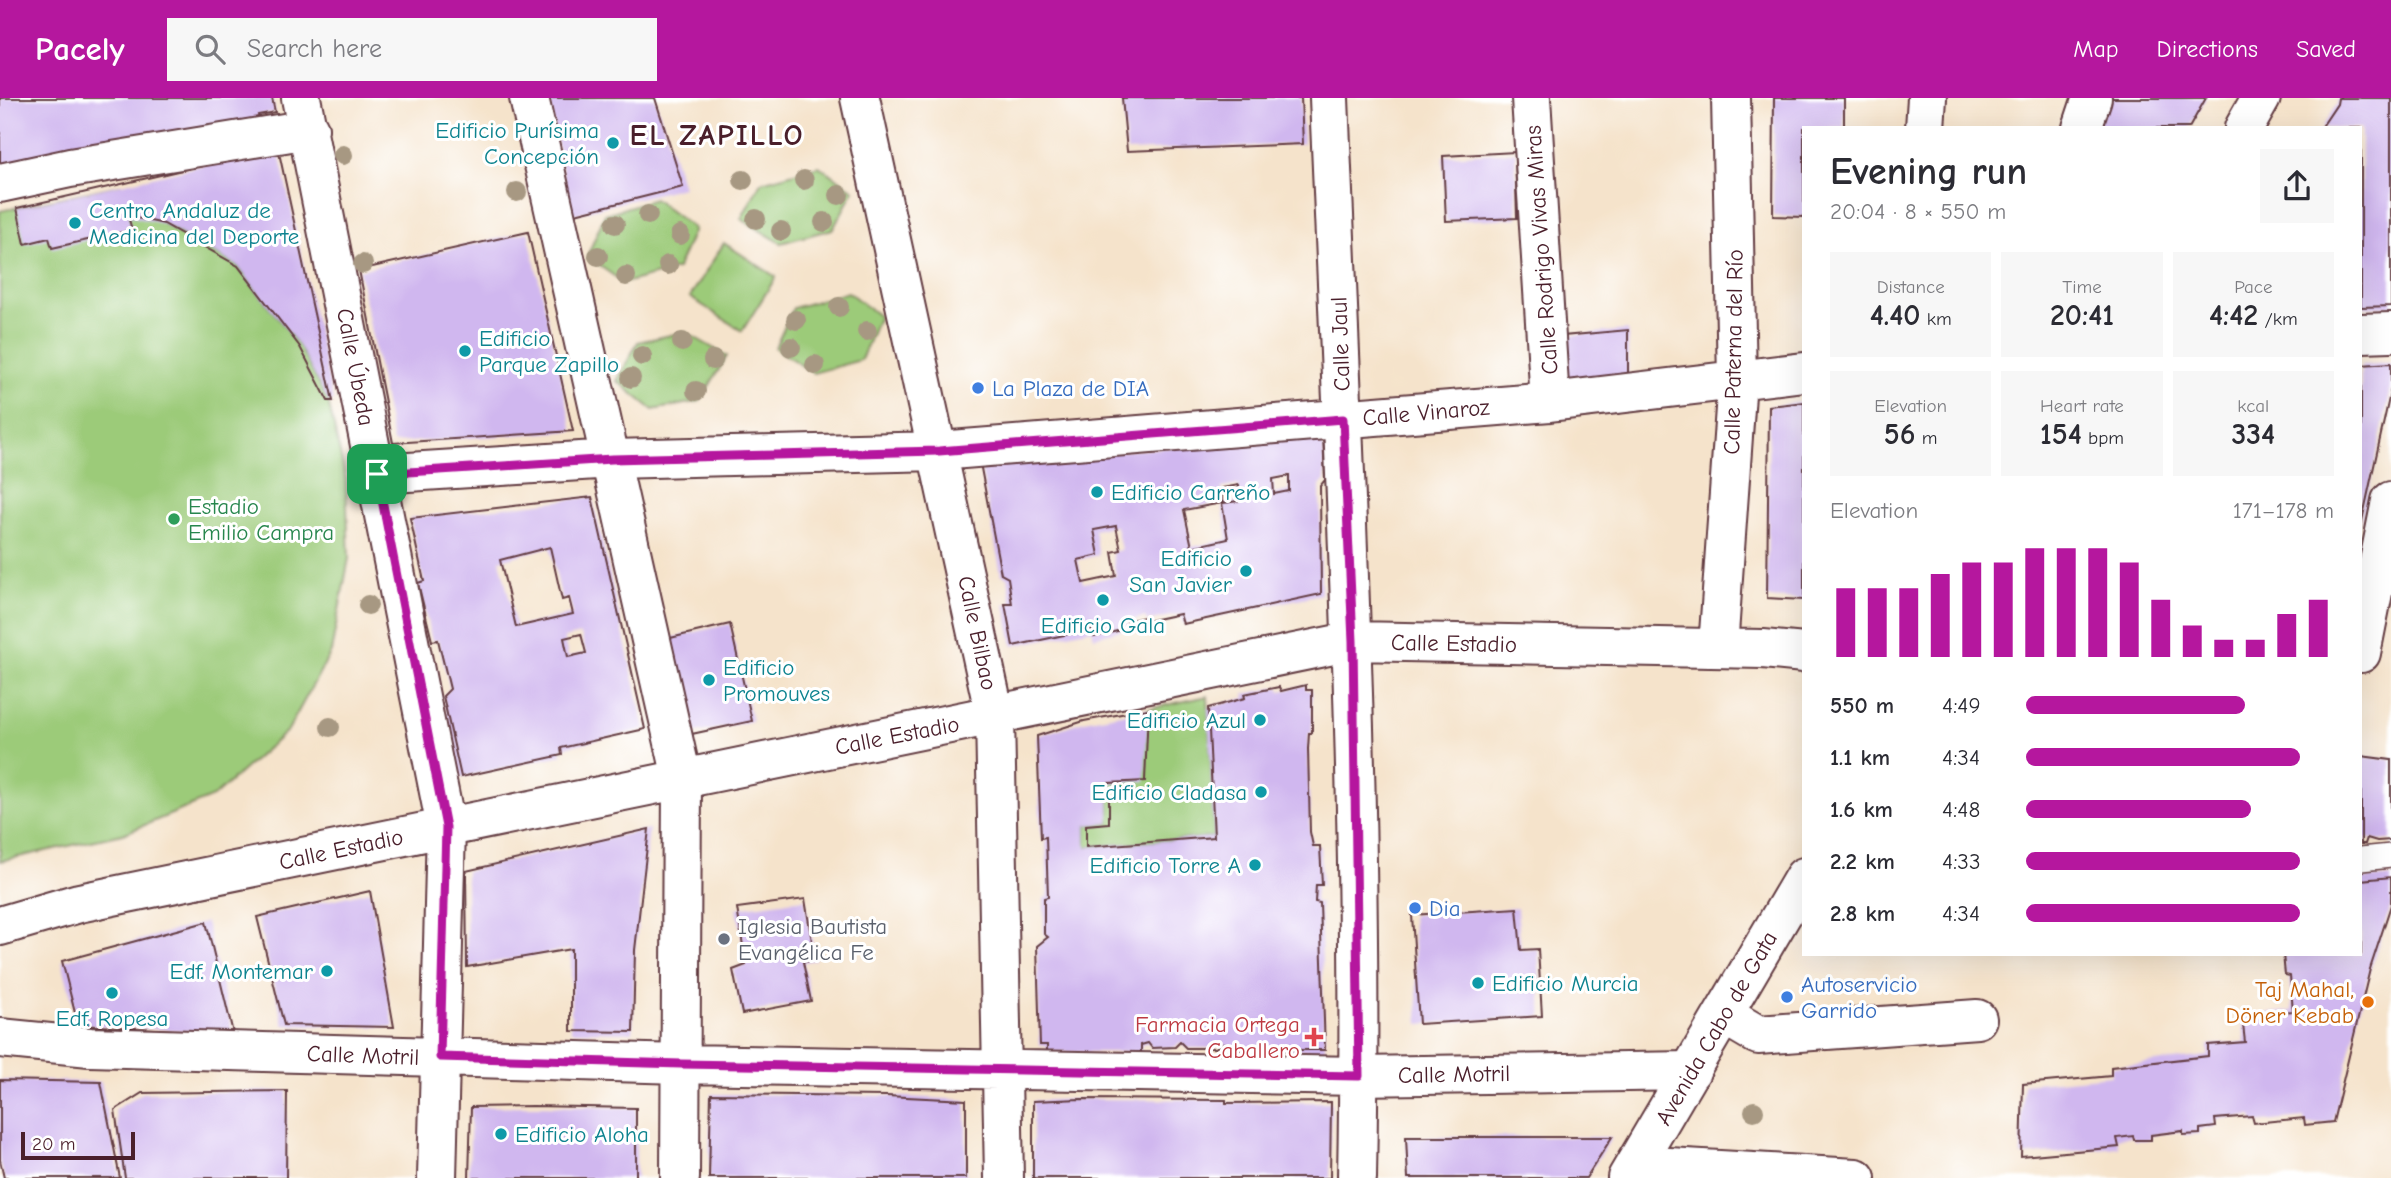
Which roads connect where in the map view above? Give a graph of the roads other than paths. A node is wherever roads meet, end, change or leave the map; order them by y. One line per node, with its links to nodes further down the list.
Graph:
1 (529, 98): 21 (street)
2 (860, 98): 20 (street, Calle Bilbao)
3 (1329, 98): 19 (street, Calle Jaul)
4 (1531, 98): 18 (street, Calle Rodrigo Vivas Miras)
5 (1731, 98): 17 (street, Calle Paterna del Río)
6 (1927, 98): 10 (street)
7 (2092, 98): 11 (street)
8 (2261, 98): 12 (street)
9 (305, 114): 13 (street); 22 (street, Calle Úbeda)
10 (1925, 126)
11 (2083, 126)
12 (2245, 126)
13 (0, 183)
14 (2391, 332): 15 (street)
15 (2362, 333)
16 (1802, 372): 17 (street, Calle Vinaroz)
17 (1737, 380): 18 (street, Calle Vinaroz); 25 (street, Calle Paterna del Río)
18 (1550, 402): 19 (street, Calle Vinaroz)
19 (1343, 419): 20 (street, Calle Vinaroz); 24 (street, Calle Jaul)
20 (939, 451): 21 (street, Calle Vinaroz); 28 (street, Calle Bilbao)
21 (612, 459): 22 (street, Calle Vinaroz); 29 (street)
22 (377, 474): 30 (street, Calle Úbeda)
23 (2391, 501): 26 (street)
24 (1353, 641): 25 (street, Calle Estadio); 28 (street, Calle Estadio); 42 (street, Calle Jaul)
25 (1718, 648): 27 (street, Calle Estadio)
26 (2362, 648)
27 (1802, 653)
28 (995, 716): 29 (street, Calle Estadio); 40 (street, Calle Bilbao)
29 (682, 778): 30 (street, Calle Estadio); 39 (street)
30 (446, 827): 34 (street, Calle Estadio); 38 (street, Calle Úbeda)
31 (2391, 856): 32 (lane)
32 (2362, 859)
33 (1799, 894): 35 (street, Avenida Cabo de Gata)
34 (0, 926)
35 (1724, 1015): 36 (street); 41 (street, Avenida Cabo de Gata)
36 (1978, 1019)
37 (0, 1038): 38 (street, Calle Motril)
38 (440, 1057): 39 (street, Calle Motril); 45 (street, Calle Úbeda)
39 (681, 1064): 40 (street, Calle Motril); 46 (street)
40 (1001, 1070): 42 (street, Calle Motril); 47 (street, Calle Bilbao)
41 (1691, 1071): 42 (street, Calle Motril); 43 (street, Avenida Cabo de Gata)
42 (1359, 1076): 48 (street, Calle Jaul)
43 (1631, 1172): 44 (street)
44 (1749, 1175): 49 (street)
45 (437, 1178)
46 (680, 1178)
47 (1004, 1178)
48 (1357, 1178)
49 (1856, 1178)

